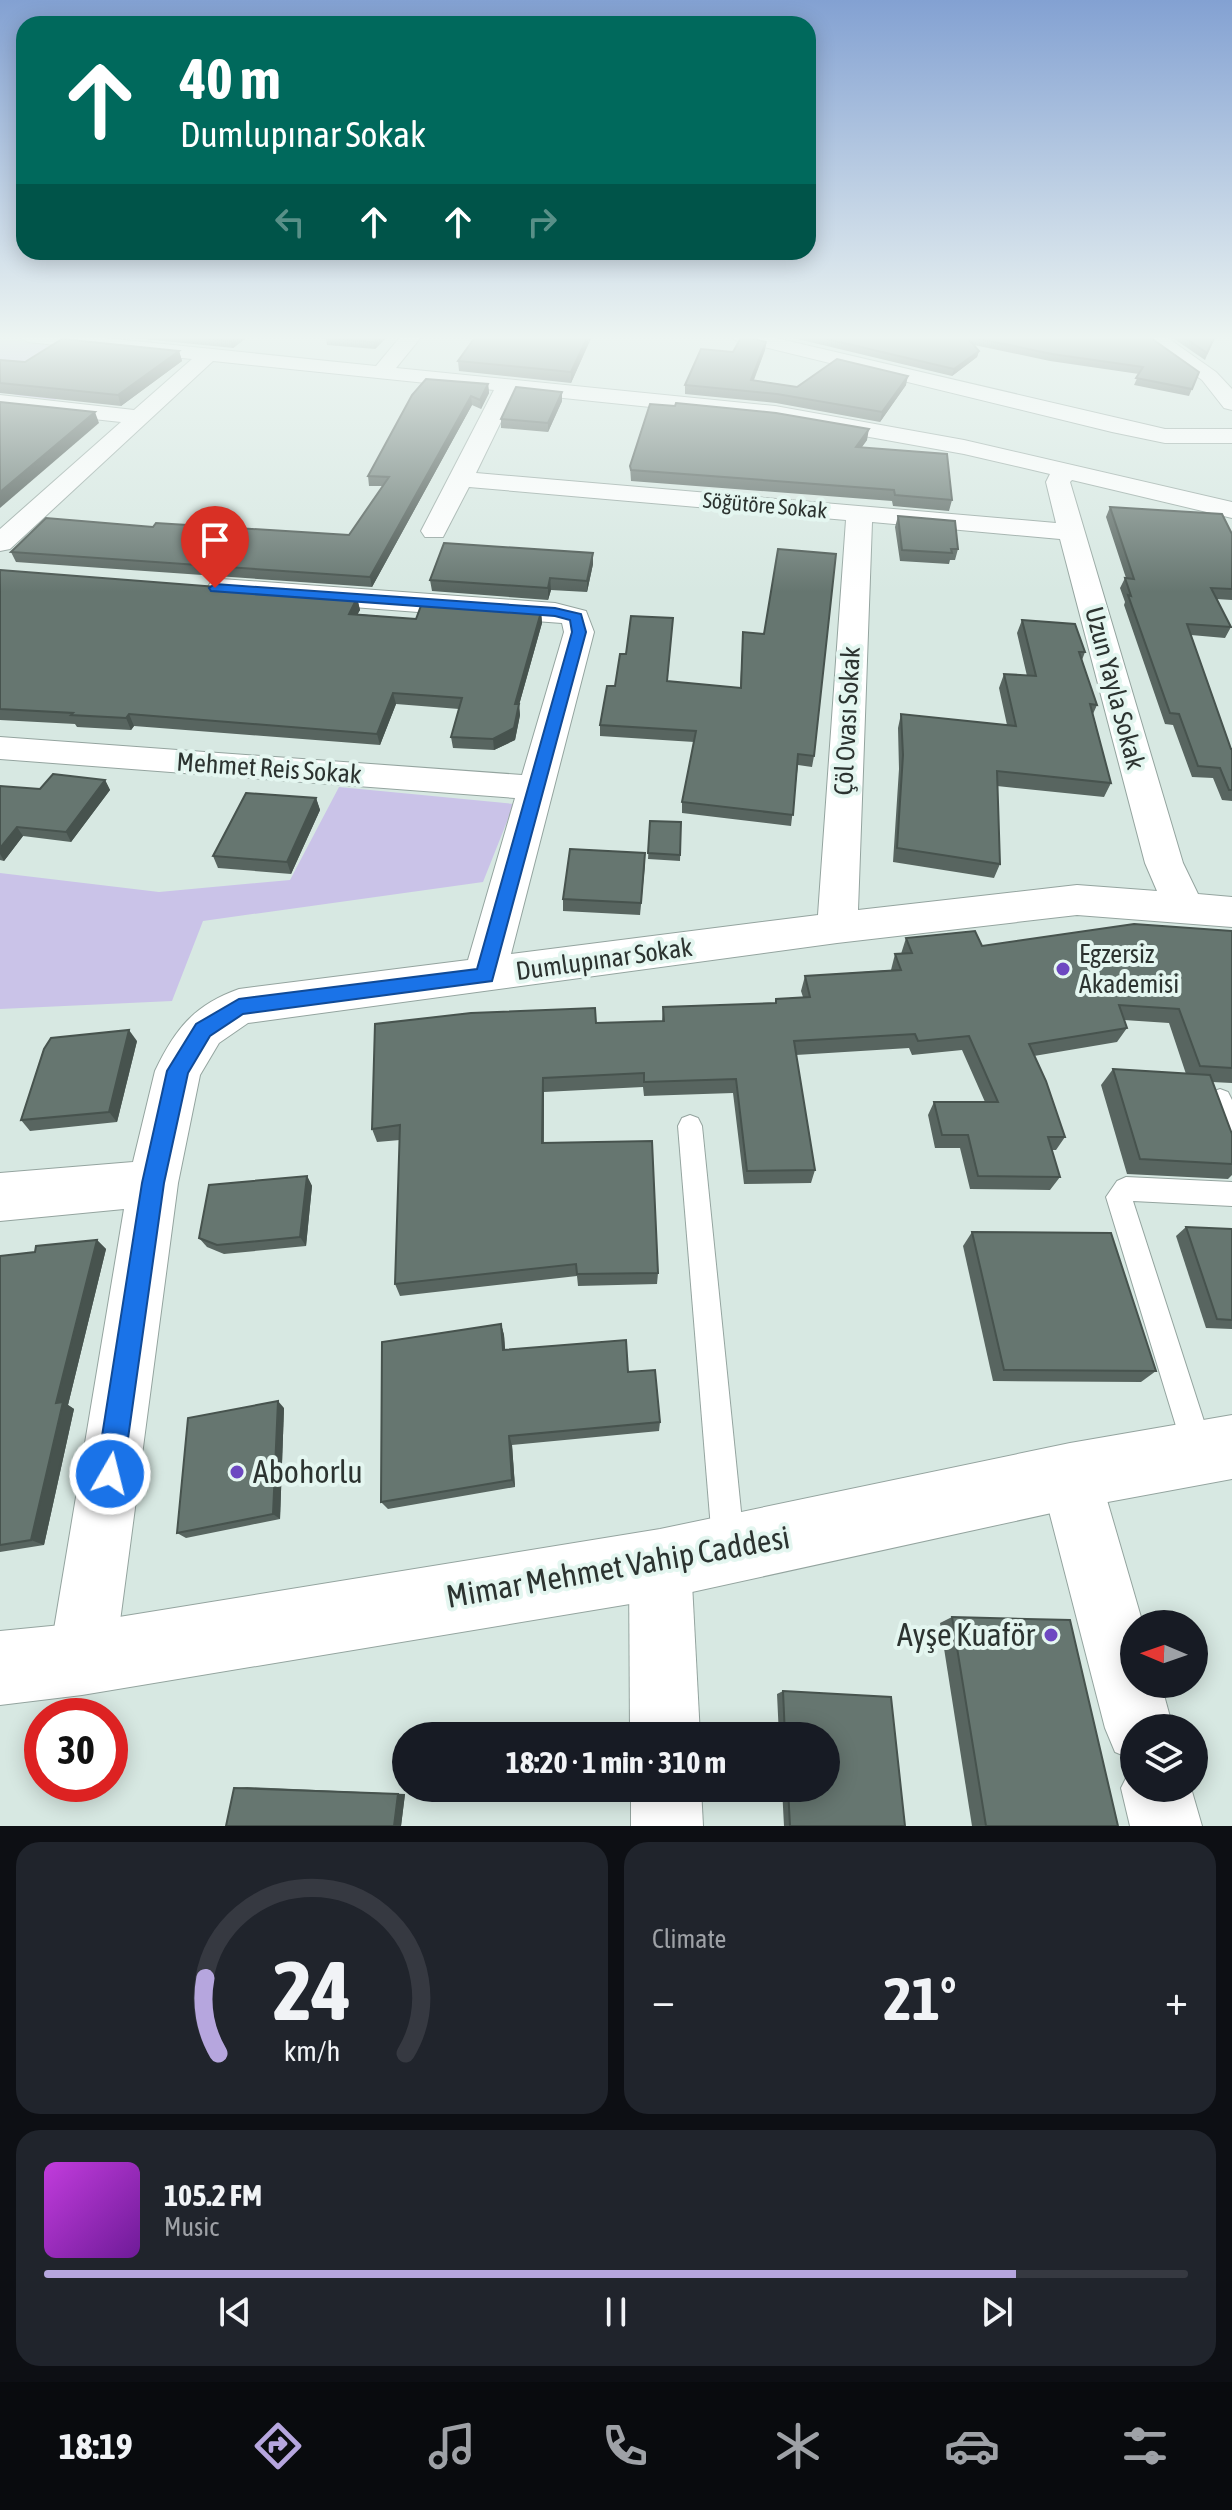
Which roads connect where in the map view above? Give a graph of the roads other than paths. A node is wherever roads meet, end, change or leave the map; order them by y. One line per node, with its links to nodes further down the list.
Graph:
1 (134, 421): 12 (street)
2 (489, 421): 7 (street)
3 (826, 421): 6 (street)
4 (1097, 421): 5 (street)
5 (1232, 436)
6 (1065, 469): 8 (street); 11 (street, Uzun Yayla Sokak)
7 (458, 479): 9 (street, Söğütöre Sokak); 10 (street)
8 (1232, 510)
9 (859, 514): 11 (street, Söğütöre Sokak); 18 (street, Çöl Ovası Sokak)
10 (434, 531)
11 (1072, 532): 16 (street, Uzun Yayla Sokak)
12 (0, 543)
13 (200, 587): 15 (street)
14 (0, 748): 15 (street, Mehmet Reis Sokak)
15 (537, 788): 19 (street)
16 (1183, 906): 17 (street, Dumlupınar Sokak); 18 (street, Dumlupınar Sokak)
17 (1232, 912)
18 (837, 928): 19 (street, Dumlupınar Sokak)
19 (485, 975): 23 (street, Dumlupınar Sokak)
20 (1220, 1099): 22 (lane)
21 (690, 1126): 28 (lane)
22 (1232, 1128)
23 (153, 1183): 25 (street); 30 (street, Dumlupınar Sokak)
24 (1232, 1194): 26 (lane)
25 (0, 1197)
26 (1216, 1450): 27 (main road, Mimar Mehmet Vahip Caddesi)
27 (1070, 1476): 28 (main road, Mimar Mehmet Vahip Caddesi); 32 (street)
28 (729, 1549): 29 (main road, Mimar Mehmet Vahip Caddesi)
29 (660, 1564): 30 (main road, Mimar Mehmet Vahip Caddesi); 33 (street)
30 (82, 1659): 31 (main road, Mimar Mehmet Vahip Caddesi)
31 (0, 1668)
32 (1135, 1714)
33 (665, 1722)
34 (666, 1802): 36 (street)
35 (1160, 1802): 37 (street)
36 (667, 1826)
37 (1166, 1826)

